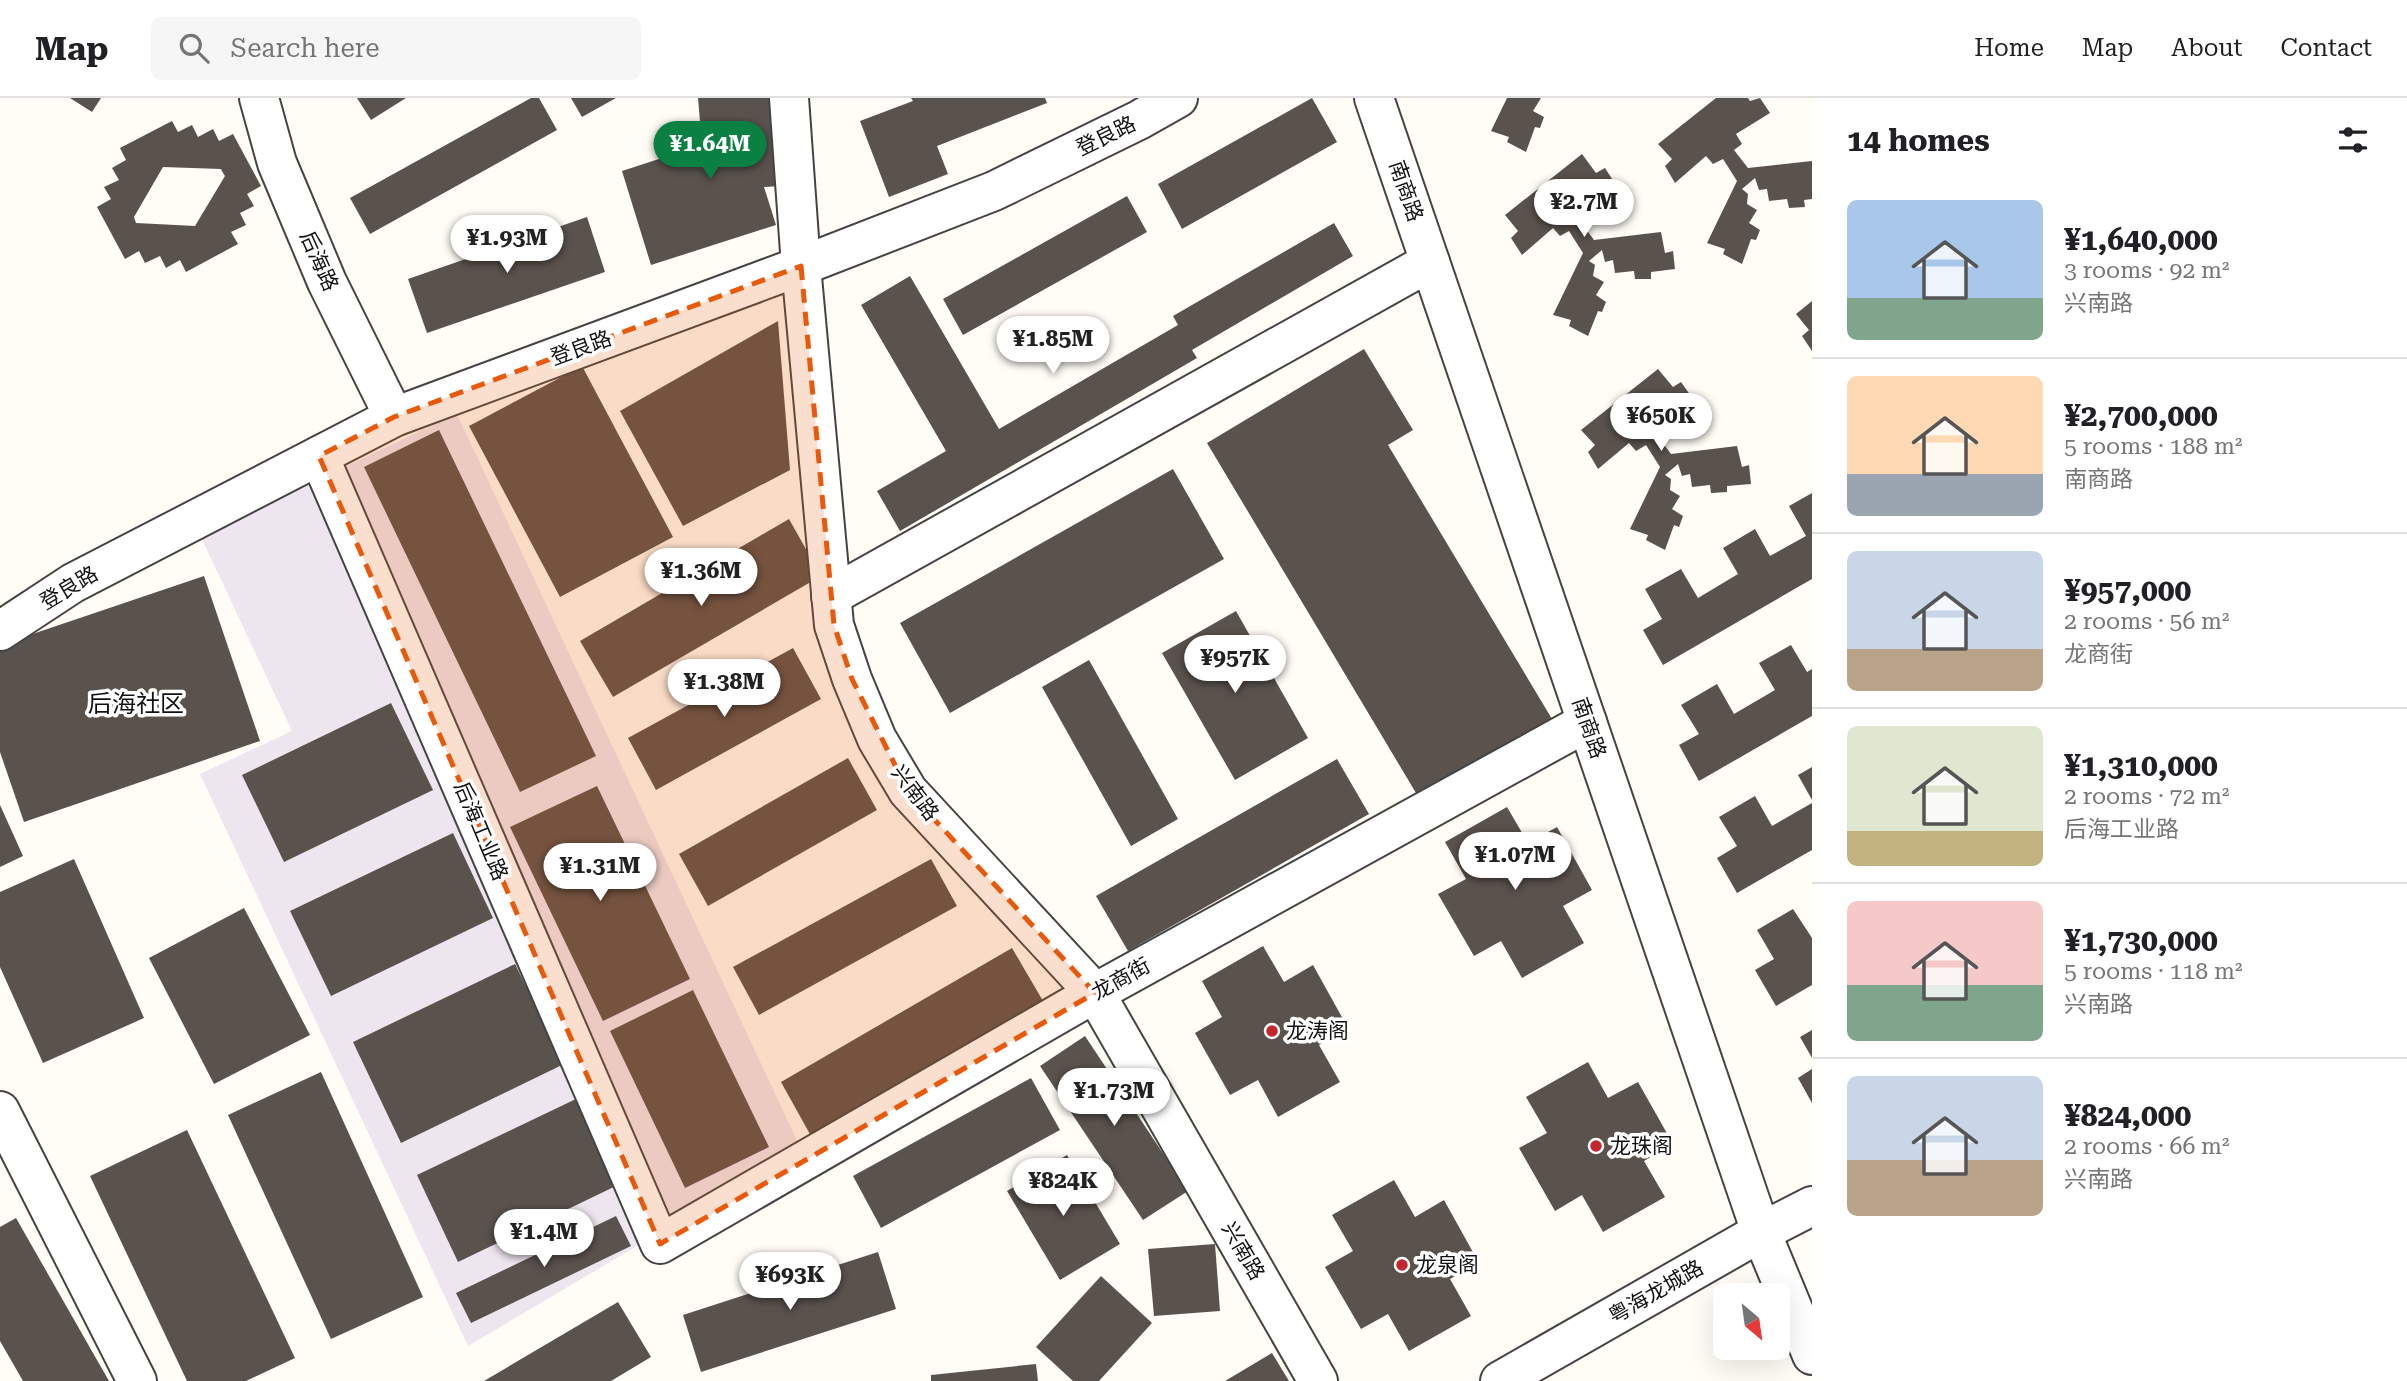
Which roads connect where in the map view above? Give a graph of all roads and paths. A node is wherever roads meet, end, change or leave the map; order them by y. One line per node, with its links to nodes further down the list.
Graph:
1 (259, 98): 7 (street, 后海路)
2 (789, 98): 6 (street, 兴南路)
3 (1178, 98): 6 (street, 登良路)
4 (1374, 98): 5 (street, 南商路)
5 (1430, 262): 10 (street); 13 (street, 南商路)
6 (801, 266): 7 (street, 登良路); 10 (street, 兴南路)
7 (394, 417): 8 (street, 登良路)
8 (319, 456): 9 (street, 登良路); 18 (street, 后海工业路)
9 (73, 583): 11 (street); 12 (street, 登良路)
10 (831, 596): 14 (street, 兴南路)
11 (0, 616)
12 (0, 631)
13 (1587, 722): 14 (street, 龙商街); 17 (street, 南商路)
14 (1095, 993): 18 (street, 龙商街); 21 (street, 兴南路)
15 (0, 1111): 20 (street)
16 (1812, 1206): 17 (street, 粤海龙城路)
17 (1761, 1232): 19 (street, 南商路); 22 (street, 粤海龙城路)
18 (660, 1244)
19 (1812, 1355)
20 (137, 1381)
21 (1318, 1381)
22 (1500, 1381)

